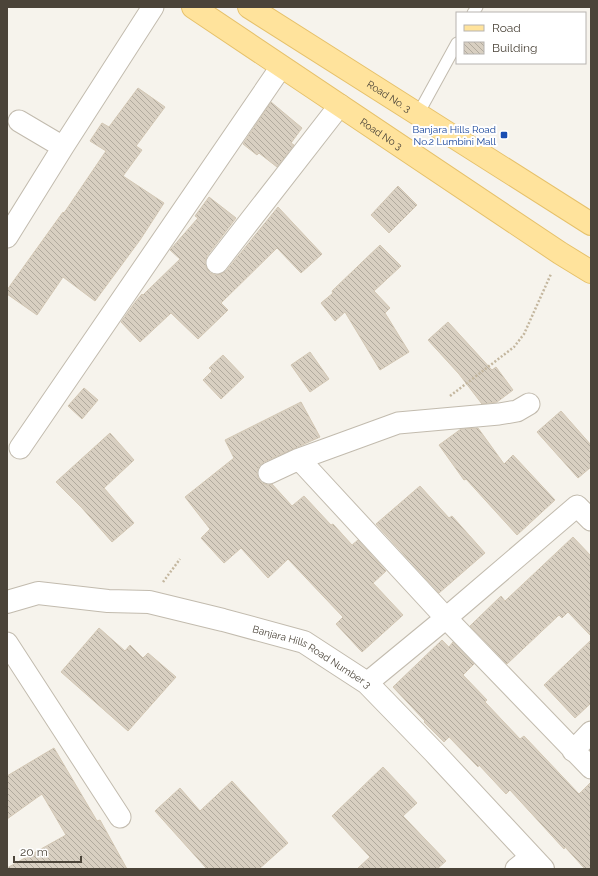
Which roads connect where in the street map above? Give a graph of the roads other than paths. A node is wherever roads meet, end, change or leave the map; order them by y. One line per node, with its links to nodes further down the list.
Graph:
1 (153, 7): 9 (street)
2 (193, 7): 5 (main road, Road No 3)
3 (249, 7): 7 (main road, Road No. 3)
4 (456, 44): 7 (lane)
5 (282, 67): 6 (main road, Road No 3); 15 (street)
6 (340, 105): 12 (street); 13 (main road, Road No 3)
7 (418, 114): 10 (main road, Road No. 3)
8 (19, 121): 9 (street)
9 (63, 147): 11 (street)
10 (591, 224)
11 (7, 237)
12 (217, 263)
13 (591, 272)
14 (529, 404): 16 (street)
15 (20, 448)
16 (299, 459): 17 (street); 20 (street)
17 (269, 473)
18 (591, 520): 20 (street)
19 (7, 602): 22 (street, Banjara Hills Road Number 3)
20 (446, 618): 22 (street); 24 (street)
21 (7, 643): 26 (street)
22 (367, 684): 27 (street, Banjara Hills Road Number 3)
23 (591, 732): 24 (street)
24 (573, 751): 25 (street)
25 (591, 768)
26 (120, 817)
27 (530, 865)

